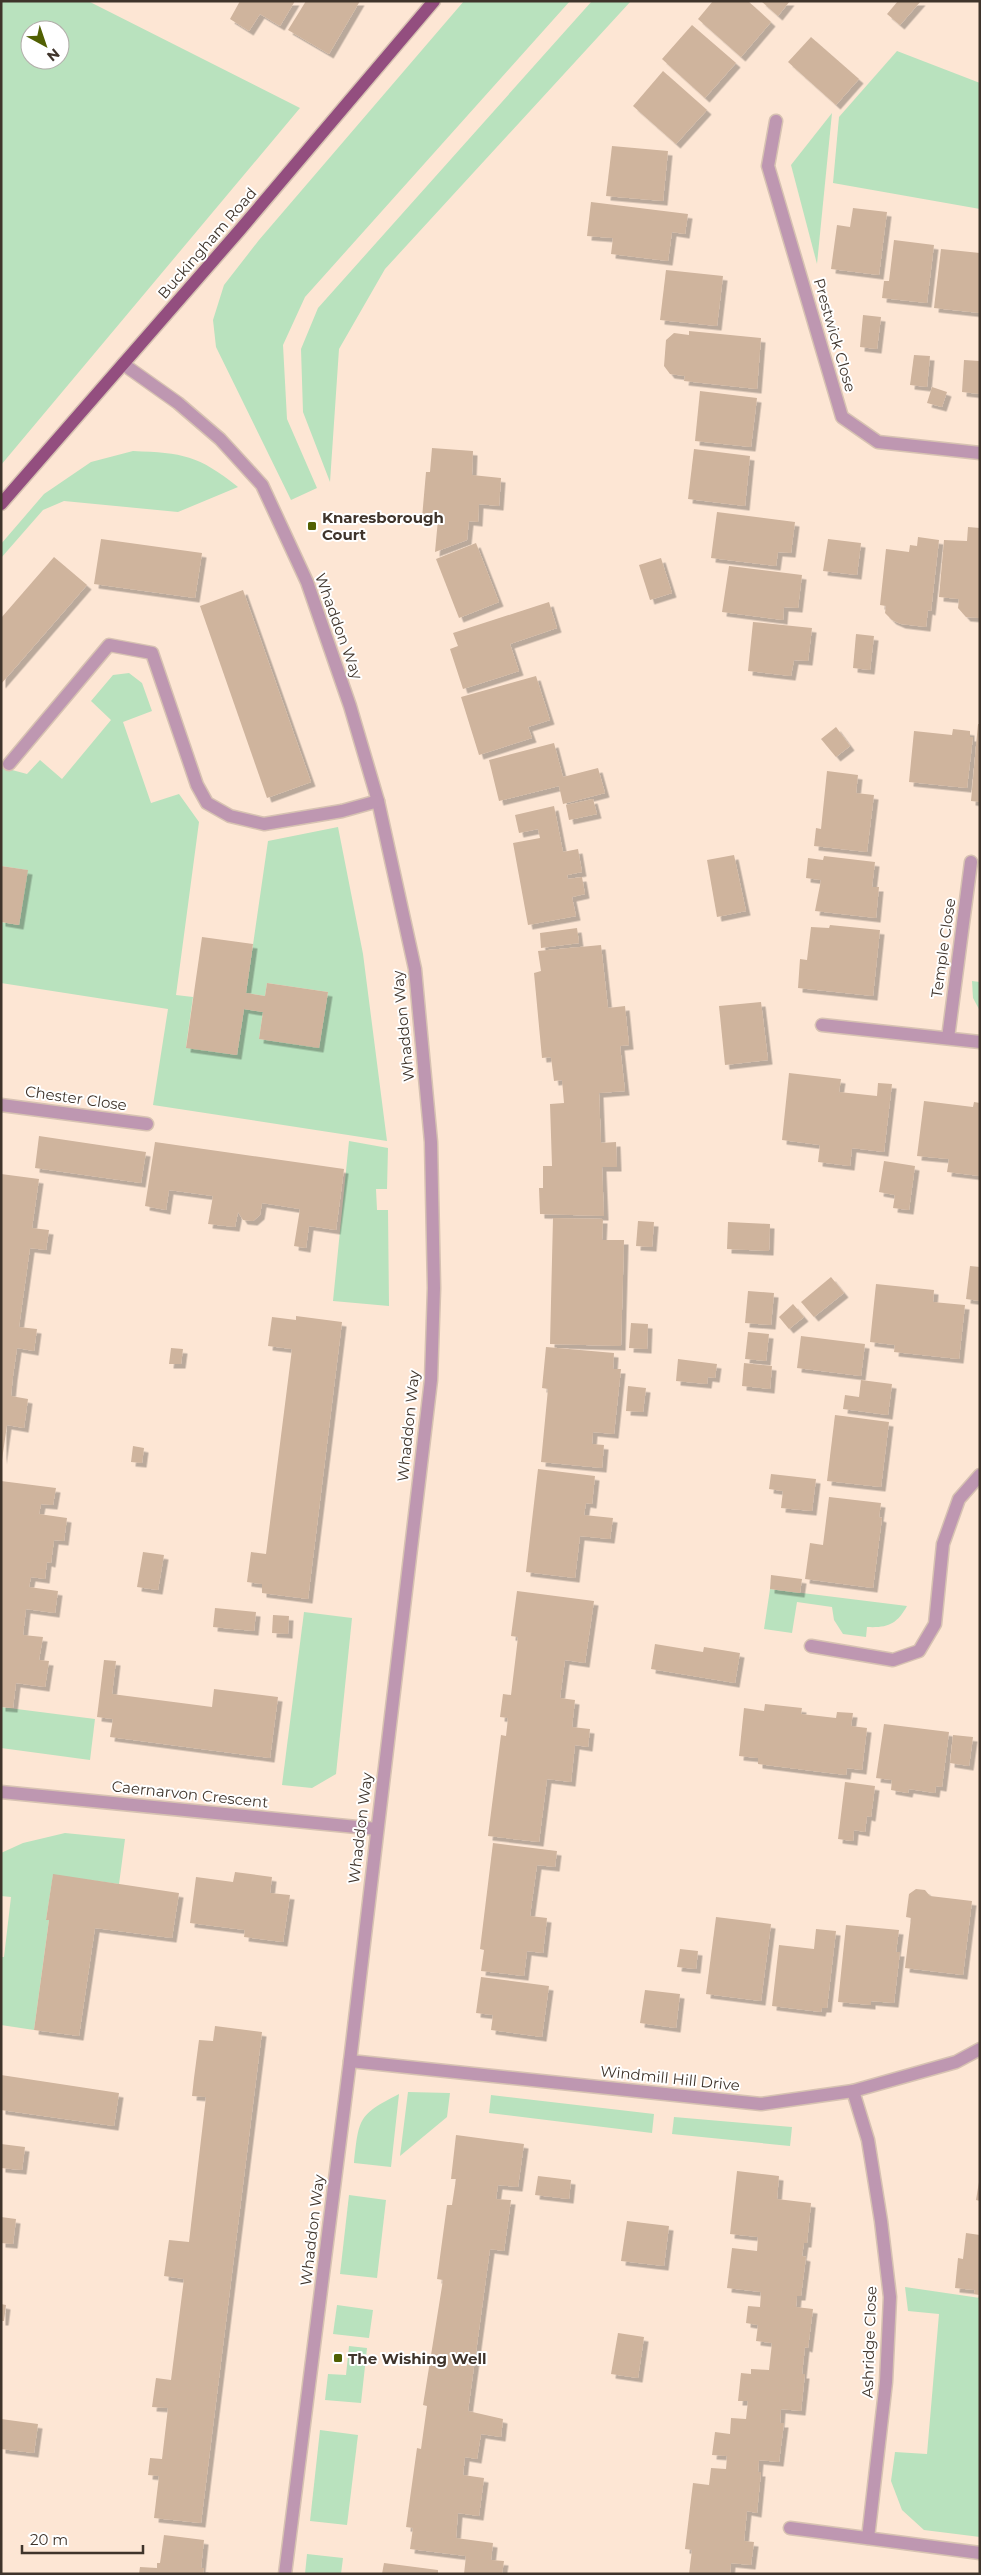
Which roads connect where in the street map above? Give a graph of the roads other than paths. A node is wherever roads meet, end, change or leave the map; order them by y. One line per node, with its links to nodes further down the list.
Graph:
1 (434, 1): 3 (main road, Buckingham Road)
2 (776, 122): 4 (street, Prestwick Close)
3 (123, 364): 5 (main road, Buckingham Road); 7 (street, Whaddon Way)
4 (980, 453)
5 (1, 504)
6 (9, 764): 7 (street)
7 (378, 801): 17 (street, Whaddon Way)
8 (971, 862): 10 (street, Temple Close)
9 (822, 1026): 10 (street)
10 (948, 1038): 11 (street)
11 (980, 1042)
12 (1, 1104): 13 (street, Chester Close)
13 (147, 1124)
14 (980, 1474): 15 (street)
15 (810, 1646)
16 (1, 1792): 17 (street, Caernarvon Crescent)
17 (376, 1829): 19 (street, Whaddon Way)
18 (980, 2049): 20 (street, Windmill Hill Drive)
19 (350, 2061): 20 (street, Windmill Hill Drive); 24 (street, Whaddon Way)
20 (853, 2091): 22 (street, Ashridge Close)
21 (790, 2528): 22 (street)
22 (868, 2538): 23 (street)
23 (980, 2553)
24 (285, 2574)

